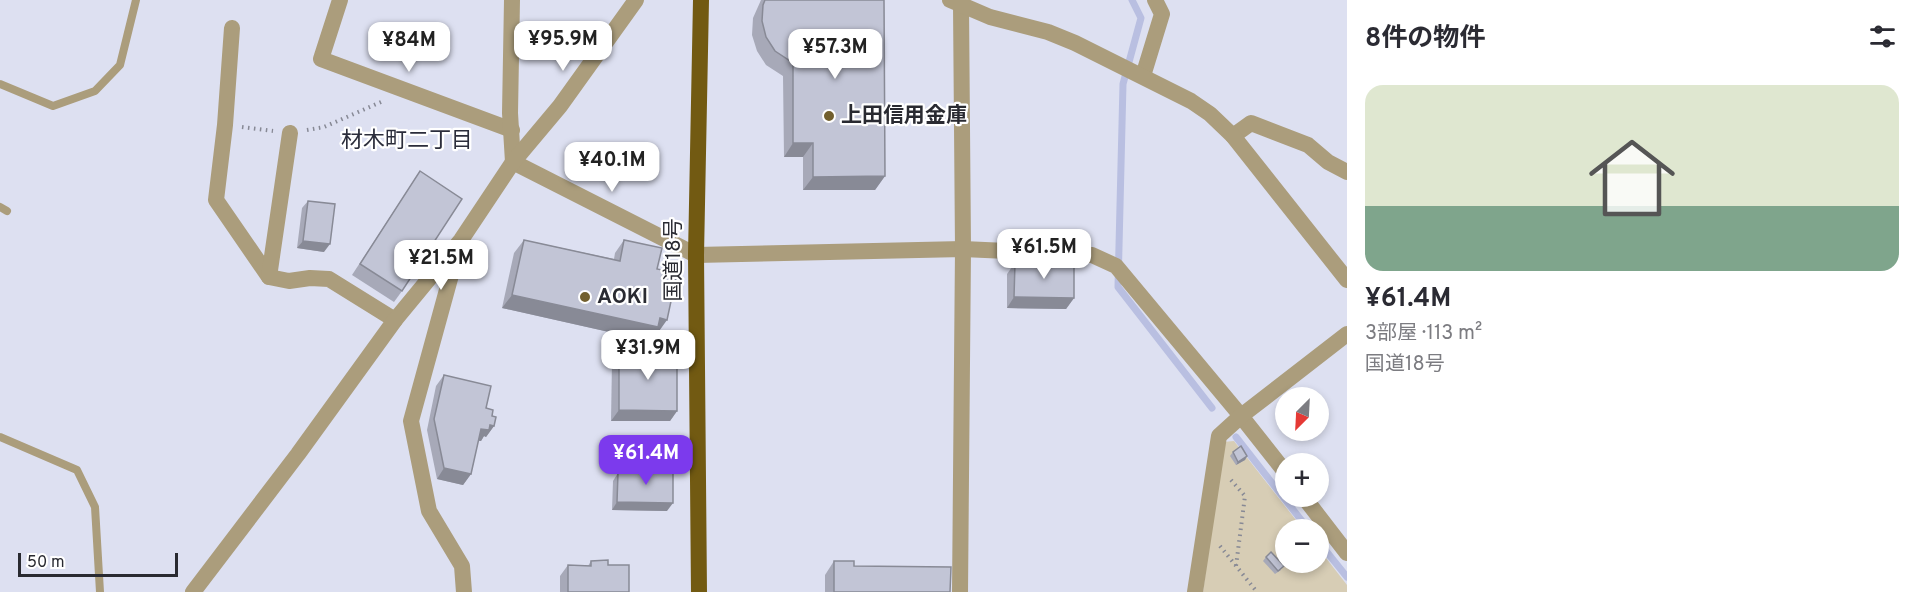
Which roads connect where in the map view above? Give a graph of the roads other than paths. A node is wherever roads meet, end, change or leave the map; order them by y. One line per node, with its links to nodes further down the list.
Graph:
1 (136, 0): 10 (lane)
2 (340, 0): 11 (street)
3 (512, 0): 11 (street)
4 (636, 0): 14 (street)
5 (702, 0): 18 (highway, 国道18号)
6 (1155, 0): 9 (street)
7 (956, 2): 9 (street); 17 (street)
8 (232, 28): 19 (street)
9 (1140, 74): 13 (street)
10 (0, 84)
11 (512, 130): 14 (street)
12 (290, 133): 19 (street)
13 (1233, 136): 15 (street); 20 (street)
14 (513, 162): 16 (street); 18 (street)
15 (1347, 172)
16 (461, 240): 21 (street); 30 (street)
17 (963, 249): 18 (street); 23 (street); 32 (street)
18 (696, 255): 31 (highway, 国道18号)
19 (269, 277): 21 (street)
20 (1347, 280)
21 (395, 320): 29 (street)
22 (1347, 334): 23 (street)
23 (1241, 416): 25 (street); 33 (street)
24 (0, 437): 28 (lane)
25 (1275, 459)
26 (1311, 507): 27 (street)
27 (1347, 553)
28 (100, 592)
29 (193, 592)
30 (464, 592)
31 (699, 592)
32 (960, 592)
33 (1195, 592)

